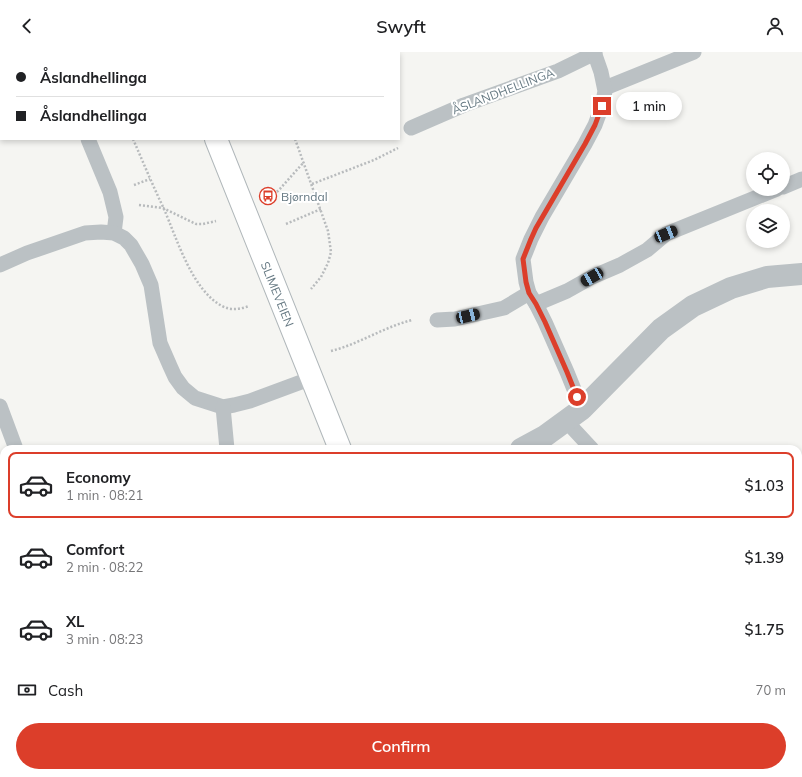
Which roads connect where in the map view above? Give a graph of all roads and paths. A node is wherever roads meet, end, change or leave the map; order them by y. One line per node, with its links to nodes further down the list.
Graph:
1 (694, 52): 3 (lane)
2 (594, 53): 3 (lane, ÅSLANDHELLINGA); 4 (lane, ÅSLANDHELLINGA)
3 (605, 88): 24 (lane, ÅSLANDHELLINGA)
4 (411, 128): 11 (path)
5 (88, 140): 15 (lane)
6 (133, 140): 16 (path)
7 (216, 140): 28 (street, SLIMEVEIEN)
8 (296, 140): 9 (path)
9 (304, 162): 11 (path); 13 (path)
10 (802, 179): 12 (lane)
11 (312, 184): 17 (path)
12 (790, 184)
13 (273, 193)
14 (760, 196): 24 (lane)
15 (112, 202): 16 (path); 20 (lane)
16 (163, 208): 18 (path); 25 (path)
17 (320, 209): 19 (path); 23 (path)
18 (216, 221)
19 (286, 224)
20 (114, 233): 21 (lane); 30 (lane)
21 (0, 265)
22 (802, 274): 31 (street)
23 (311, 289)
24 (533, 299): 26 (lane); 31 (lane, ÅSLANDHELLINGA)
25 (249, 306)
26 (436, 320): 27 (path)
27 (326, 351)
28 (312, 378): 30 (lane); 34 (street, SLIMEVEIEN)
29 (0, 406): 32 (lane)
30 (223, 407): 33 (lane)
31 (574, 415): 35 (street); 36 (lane)
32 (15, 445)
33 (227, 445)
34 (338, 445)
35 (528, 445)
36 (590, 445)

